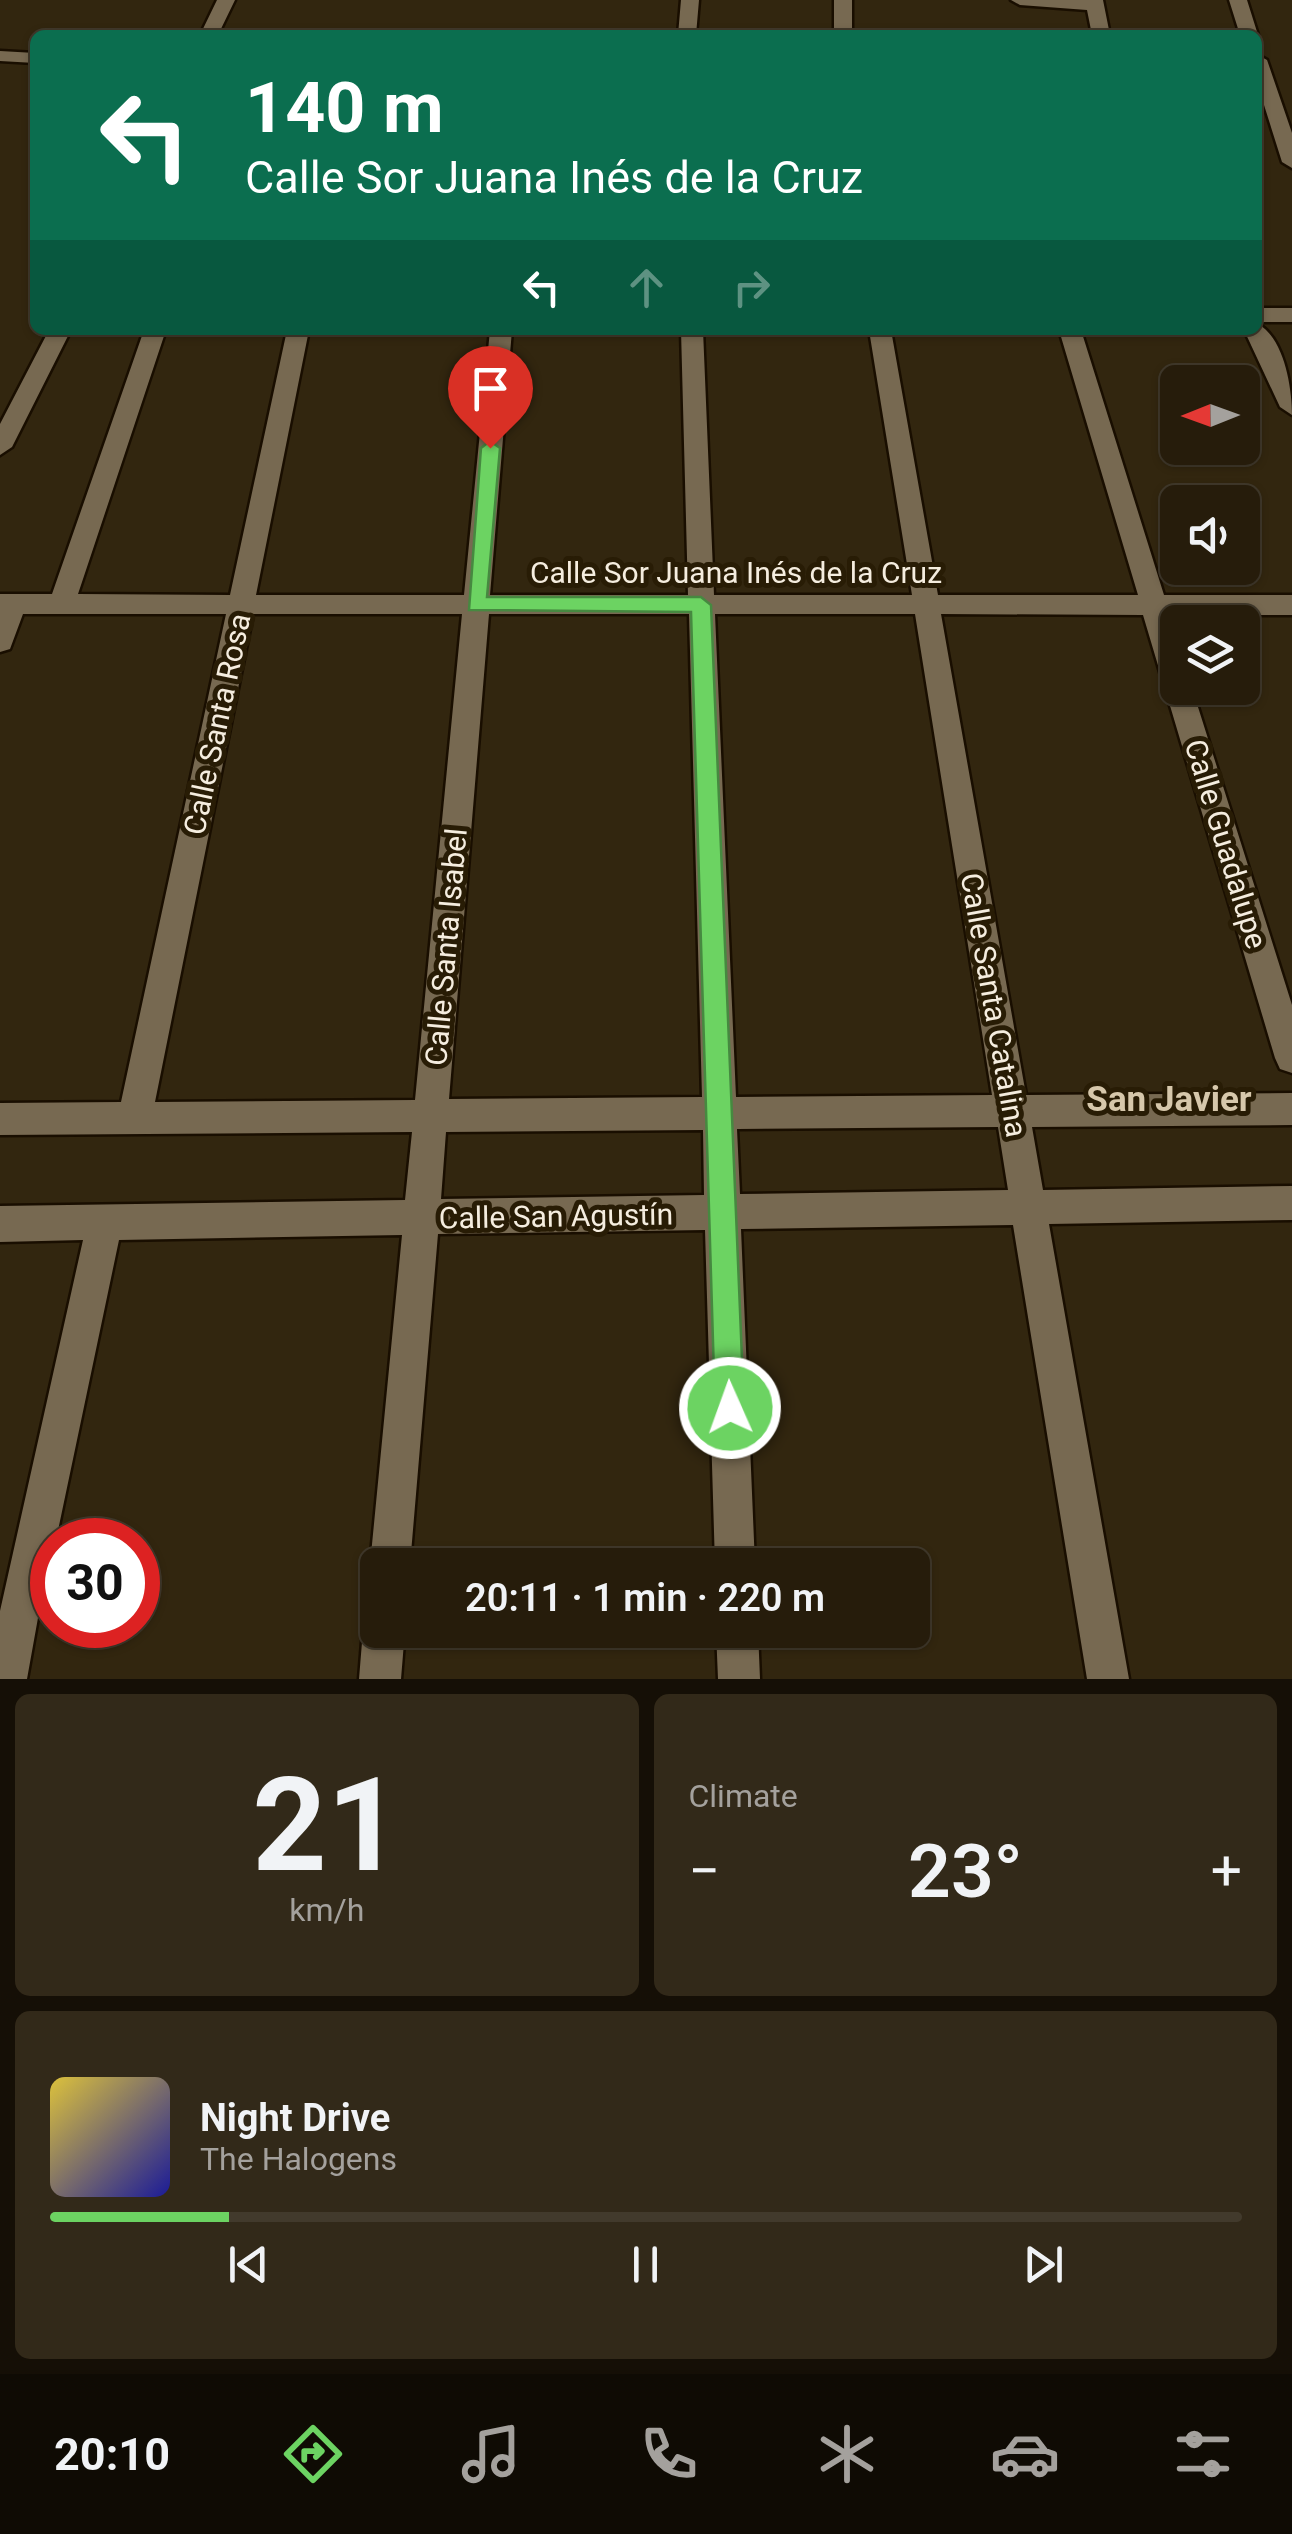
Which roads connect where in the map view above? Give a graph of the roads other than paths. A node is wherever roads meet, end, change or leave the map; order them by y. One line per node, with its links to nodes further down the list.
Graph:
1 (226, 0): 7 (street)
2 (690, 0): 8 (street)
3 (843, 0): 9 (street)
4 (1020, 0): 6 (street)
5 (1238, 0): 11 (street)
6 (1095, 2): 10 (street)
7 (211, 30)
8 (687, 30)
9 (843, 30)
10 (1100, 30)
11 (1247, 30)
12 (0, 56): 13 (street)
13 (30, 58)
14 (1262, 72): 15 (street)
15 (1292, 162)
16 (1262, 315): 17 (street)
17 (1292, 315)
18 (57, 335): 27 (street)
19 (153, 335): 29 (street)
20 (297, 335): 30 (street, Calle Santa Rosa)
21 (501, 335): 31 (street, Calle Santa Isabel)
22 (692, 335): 32 (street)
23 (881, 335): 33 (street, Calle Santa Catalina)
24 (1072, 335): 34 (street, Calle Guadalupe)
25 (1257, 335): 26 (street)
26 (1292, 407)
27 (0, 447)
28 (6, 604): 29 (street, Calle Sor Juana Inés de la Cruz); 37 (street)
29 (62, 604): 30 (street, Calle Sor Juana Inés de la Cruz)
30 (241, 604): 31 (street, Calle Sor Juana Inés de la Cruz); 44 (street, Calle Santa Rosa)
31 (476, 604): 32 (street, Calle Sor Juana Inés de la Cruz); 45 (street, Calle Santa Isabel)
32 (701, 605): 33 (street, Calle Sor Juana Inés de la Cruz); 42 (street)
33 (927, 605): 34 (street, Calle Sor Juana Inés de la Cruz); 41 (street, Calle Santa Catalina)
34 (1153, 605): 35 (street, Calle Sor Juana Inés de la Cruz); 36 (street, Calle Guadalupe)
35 (1292, 605)
36 (1160, 628)
37 (0, 642)
38 (1184, 705): 39 (street, Calle Guadalupe)
39 (1292, 1058)
40 (1292, 1110): 41 (street)
41 (1012, 1112): 42 (street); 47 (street, Calle Santa Catalina)
42 (719, 1114): 45 (street); 48 (street)
43 (0, 1118): 44 (street)
44 (136, 1118): 45 (street)
45 (430, 1119): 49 (street, Calle Santa Isabel)
46 (1292, 1203): 47 (street, Calle San Agustín)
47 (1028, 1208): 48 (street, Calle San Agustín); 59 (street, Calle Santa Catalina)
48 (723, 1213): 49 (street, Calle San Agustín); 53 (street)
49 (421, 1219): 50 (street, Calle San Agustín); 52 (street, Calle Santa Isabel)
50 (105, 1223): 51 (street, Calle San Agustín); 56 (street)
51 (0, 1224)
52 (392, 1548)
53 (734, 1548)
54 (383, 1648): 57 (street)
55 (738, 1648): 58 (street)
56 (6, 1679)
57 (380, 1679)
58 (739, 1679)
59 (1108, 1679)

